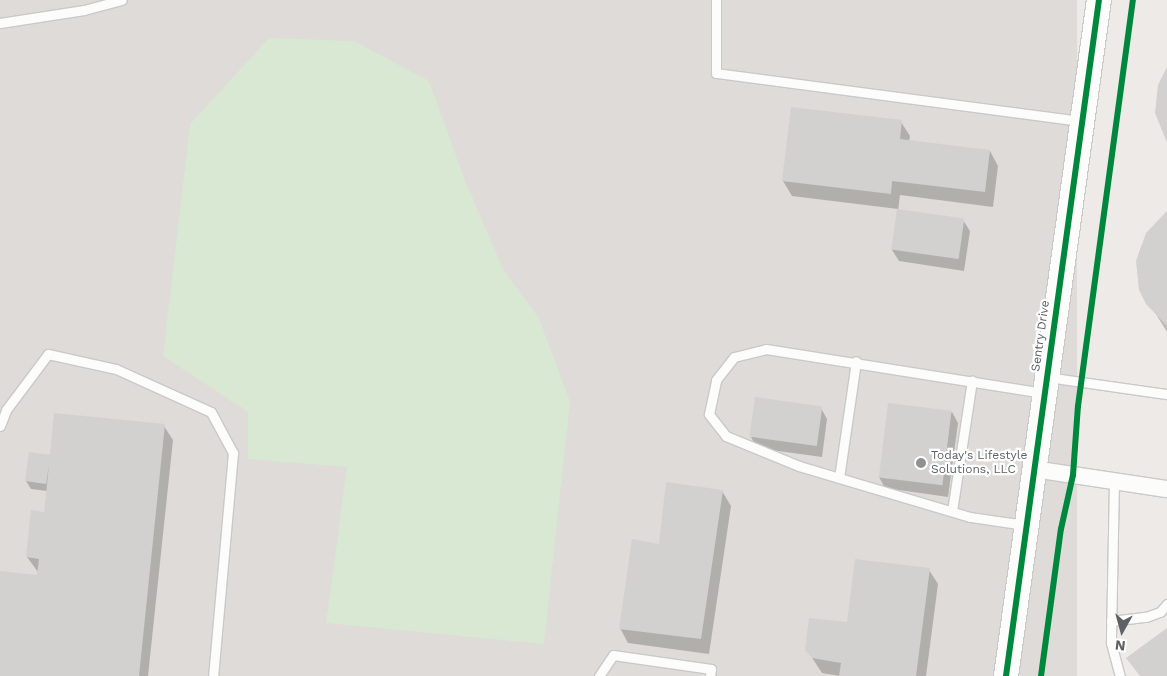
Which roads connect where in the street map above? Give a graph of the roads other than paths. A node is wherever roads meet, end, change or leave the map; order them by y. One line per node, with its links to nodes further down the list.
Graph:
1 (122, 0): 4 (lane)
2 (716, 0): 5 (lane)
3 (1099, 0): 5 (street, Sentry Drive)
4 (0, 23)
5 (1082, 121): 8 (street, Sentry Drive)
6 (856, 362): 7 (lane); 12 (lane); 12 (lane)
7 (972, 381): 8 (lane); 15 (lane)
8 (1045, 385): 9 (lane); 11 (street, Sentry Drive)
9 (1167, 394)
10 (0, 426): 19 (lane)
11 (1034, 469): 13 (street); 16 (street, Sentry Drive)
12 (839, 478): 15 (lane)
13 (1114, 481): 14 (street); 18 (lane)
14 (1167, 488)
15 (952, 511): 16 (lane)
16 (1026, 526): 22 (street, Sentry Drive)
17 (1167, 604): 18 (lane)
18 (1111, 621): 23 (lane)
19 (213, 676)
20 (598, 676): 21 (lane)
21 (710, 676)
22 (1006, 676)
23 (1120, 676)

